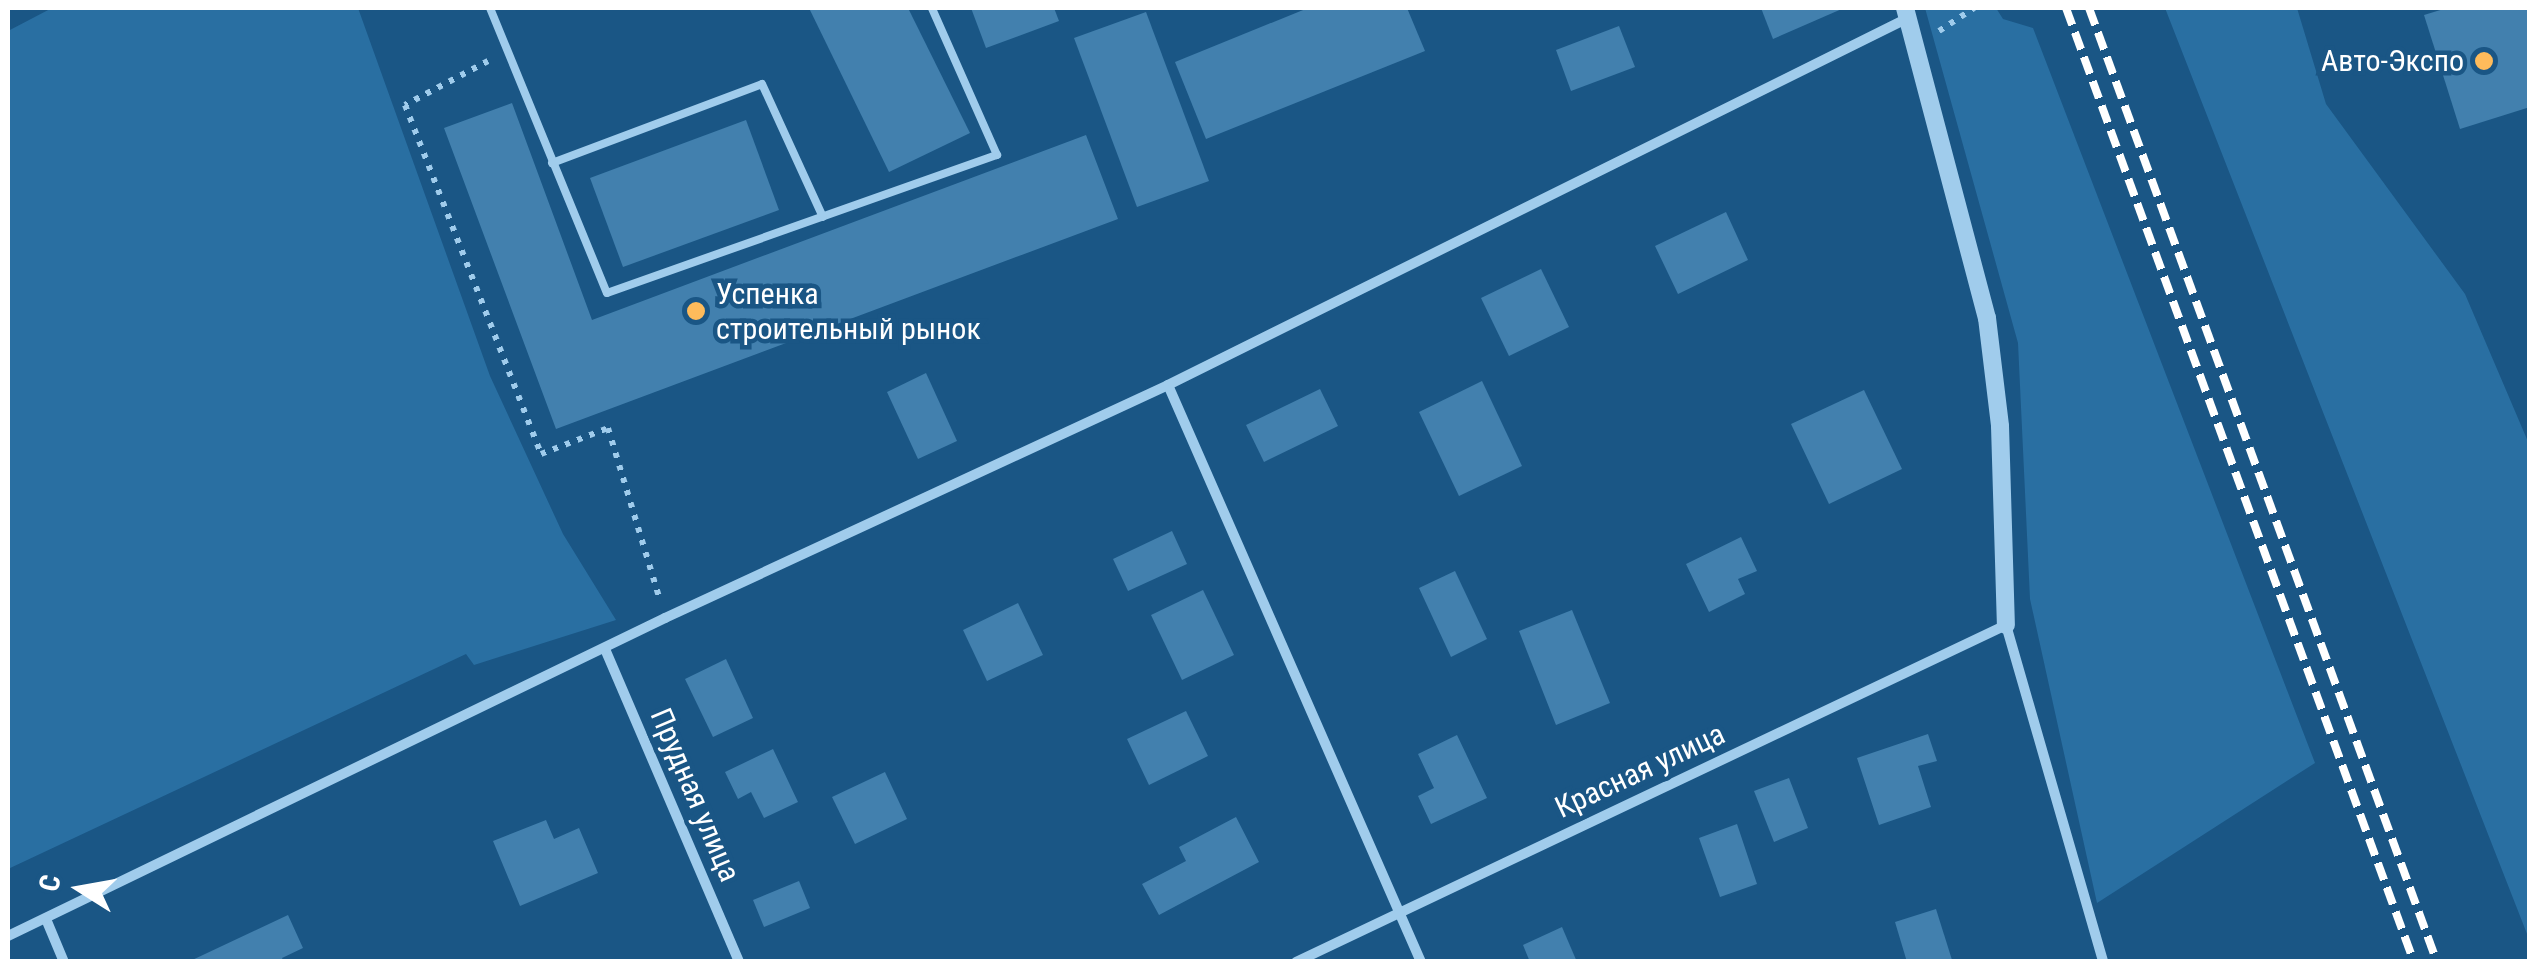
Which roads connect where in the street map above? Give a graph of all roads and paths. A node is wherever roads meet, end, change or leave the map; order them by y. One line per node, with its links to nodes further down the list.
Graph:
1 (490, 8): 5 (lane)
2 (932, 8): 7 (lane)
3 (1974, 8): 4 (path)
4 (1909, 21): 8 (street); 10 (street)
5 (509, 50): 6 (lane); 9 (path)
6 (552, 163): 7 (lane); 7 (lane)
7 (824, 216)
8 (1168, 386): 9 (street); 12 (street)
9 (665, 618): 11 (street)
10 (2006, 626): 12 (street, Красная улица); 19 (street)
11 (605, 649): 13 (street); 16 (street, Прудная улица)
12 (1400, 911): 17 (street, Красная улица); 18 (street)
13 (46, 919): 14 (street); 15 (street)
14 (8, 936)
15 (64, 962)
16 (739, 962)
17 (1296, 962)
18 (1420, 962)
19 (2103, 962)

